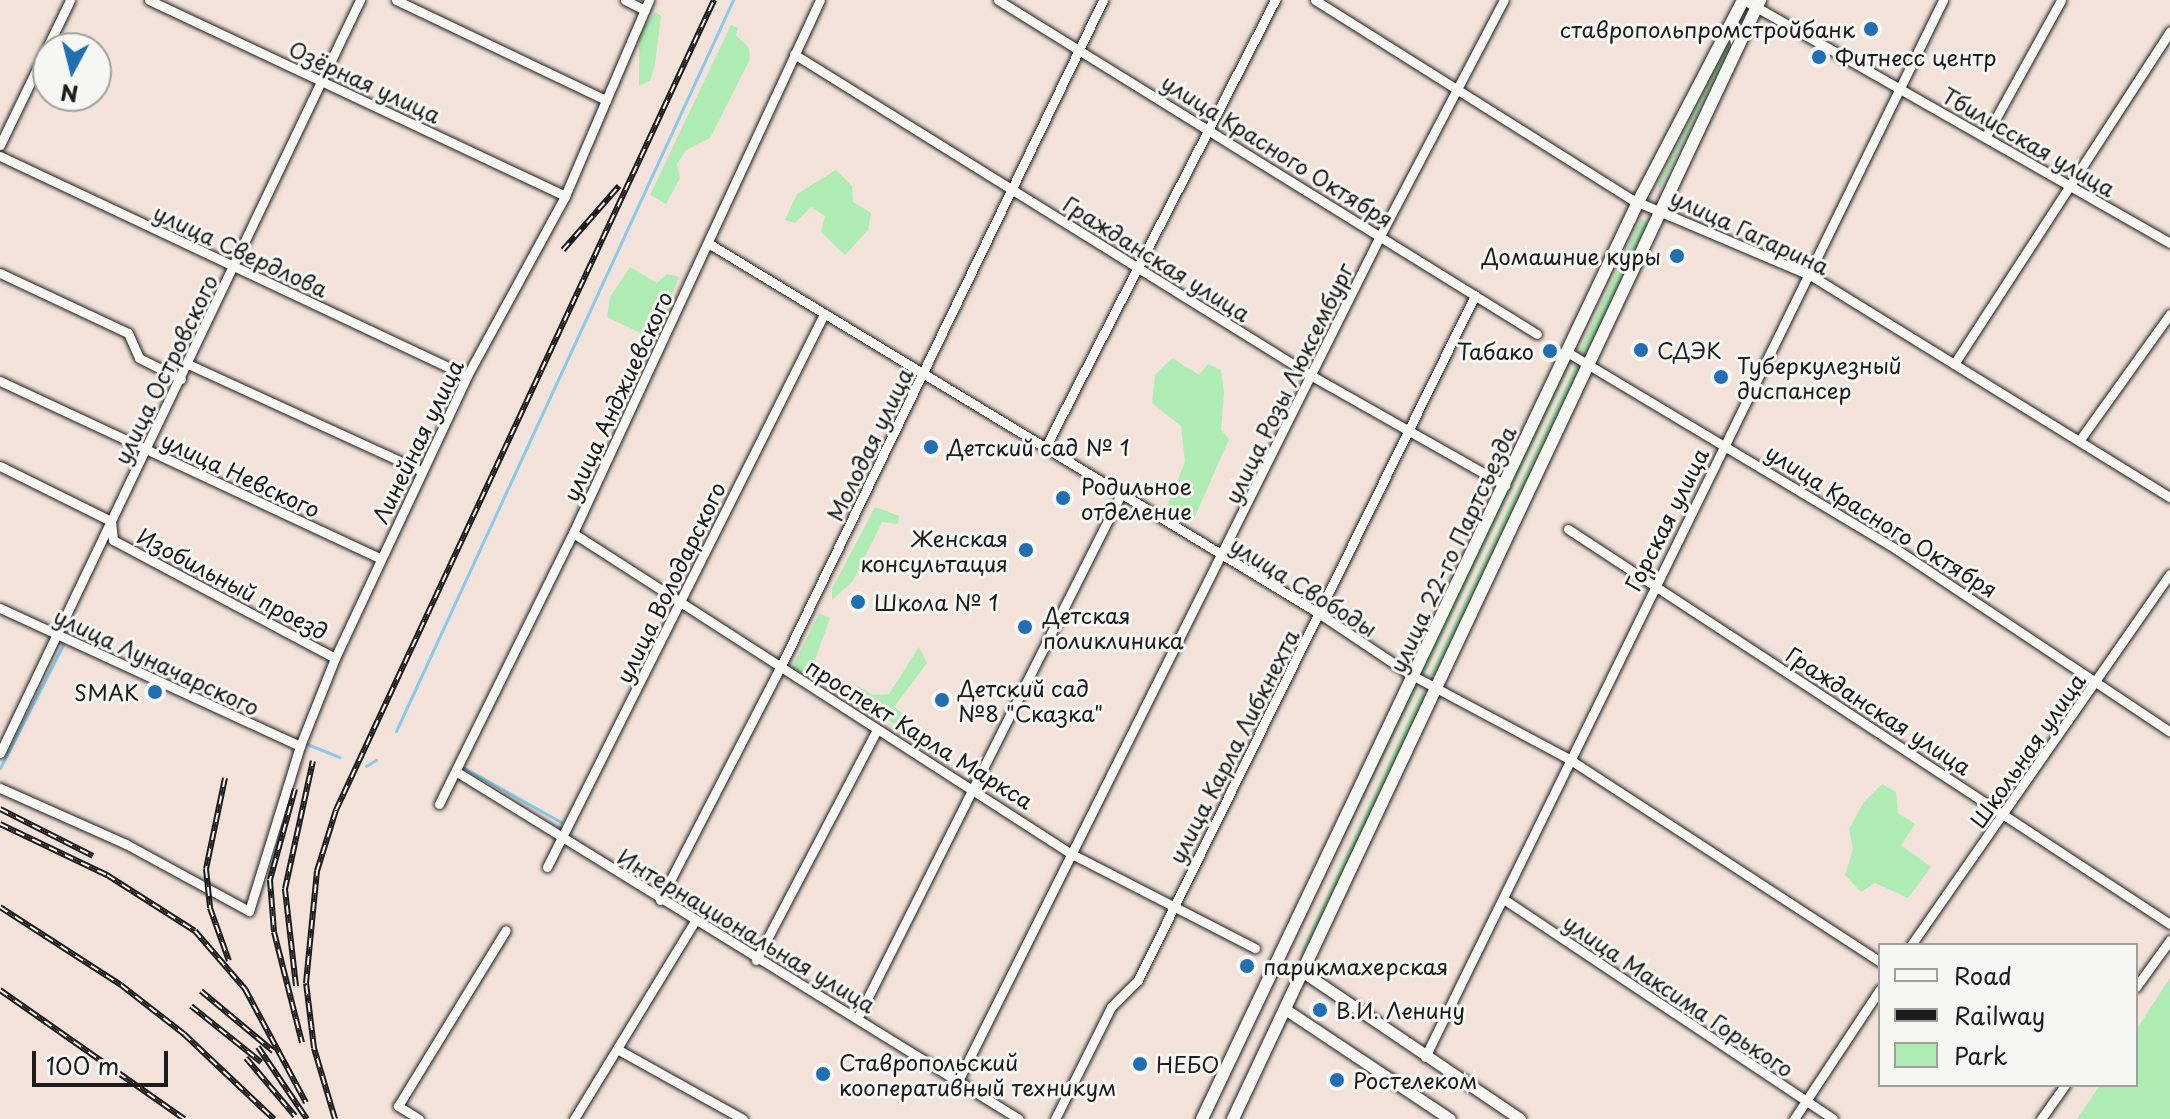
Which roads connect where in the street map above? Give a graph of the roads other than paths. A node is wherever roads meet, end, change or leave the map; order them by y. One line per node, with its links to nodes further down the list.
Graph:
1 (70, 0): 26 (street)
2 (149, 0): 20 (street, Озёрная улица)
3 (360, 0): 20 (street, улица Островского)
4 (396, 0): 23 (street)
5 (625, 0): 16 (street)
6 (820, 0): 19 (street, улица Анджиевского)
7 (998, 0): 18 (street, улица Красного Октября)
8 (1103, 0): 18 (street, Молодая улица)
9 (1275, 0): 24 (street)
10 (1315, 0): 21 (street, улица Гагарина)
11 (1504, 0): 21 (street, улица Розы Люксембург)
12 (1744, 0): 15 (street, Тбилисская улица); 31 (main road, улица 22-го Партсъезда)
13 (1943, 0): 22 (street, Горская улица)
14 (2061, 0): 25 (street)
15 (1758, 4): 22 (street, Тбилисская улица); 32 (main road, улица 22-го Партсъезда)
16 (647, 5): 23 (street, Линейная улица)
17 (2170, 31): 28 (street)
18 (1079, 50): 24 (street, улица Красного Октября); 29 (street, Молодая улица)
19 (794, 54): 29 (street, Гражданская улица); 34 (street, улица Анджиевского)
20 (322, 80): 30 (street, Озёрная улица); 37 (street, улица Островского)
21 (1460, 89): 31 (street, улица Гагарина); 33 (street, улица Розы Люксембург)
22 (1901, 89): 25 (street, Тбилисская улица); 39 (street, Горская улица)
23 (606, 100): 30 (street, Линейная улица)
24 (1209, 127): 33 (street, улица Красного Октября); 36 (street)
25 (1986, 136): 28 (street, Тбилисская улица)
26 (0, 145)
27 (0, 156): 37 (street, улица Свердлова)
28 (2071, 186): 35 (street, Тбилисская улица); 47 (street)
29 (1012, 188): 36 (street, Гражданская улица); 48 (street, Молодая улица)
30 (565, 196): 49 (street, Линейная улица)
31 (1638, 202): 32 (street, улица Гагарина); 44 (main road, улица 22-го Партсъезда)
32 (1662, 209): 39 (street, улица Гагарина); 45 (main road, улица 22-го Партсъезда)
33 (1381, 234): 40 (street, улица Красного Октября); 50 (street, улица Розы Люксембург)
34 (708, 243): 41 (street, улица Свободы); 65 (street, улица Анджиевского)
35 (2170, 243)
36 (1136, 266): 50 (street, Гражданская улица); 56 (street)
37 (234, 267): 46 (street, улица Островского); 49 (street, улица Свердлова)
38 (0, 273): 51 (street)
39 (1810, 275): 47 (street, улица Гагарина); 55 (street, Горская улица)
40 (1475, 295): 43 (street, улица Красного Октября); 53 (street, улица Карла Либкнехта)
41 (824, 314): 48 (street, улица Свободы); 70 (street, улица Володарского)
42 (2170, 314): 54 (street)
43 (1537, 334)
44 (1567, 352): 45 (street, улица Красного Октября); 60 (main road, улица 22-го Партсъезда)
45 (1590, 363): 55 (street, улица Красного Октября); 78 (main road, улица 22-го Партсъезда)
46 (188, 364): 51 (street, улица Островского); 59 (street)
47 (1954, 364): 54 (street, улица Гагарина)
48 (923, 374): 56 (street, улица Свободы); 75 (street, Молодая улица)
49 (467, 376): 59 (street, Линейная улица)
50 (1312, 376): 53 (street, Гражданская улица); 66 (street, улица Розы Люксембург)
51 (181, 379): 57 (street, улица Островского)
52 (0, 381): 57 (street, улица Невского)
53 (1412, 433): 60 (street, Гражданская улица); 72 (street, улица Карла Либкнехта)
54 (2079, 441): 62 (street, улица Гагарина)
55 (1725, 442): 69 (street, Горская улица); 77 (street, улица Красного Октября)
56 (1045, 448): 61 (street, улица Свободы)
57 (147, 450): 63 (street, улица Островского); 67 (street, улица Невского)
58 (0, 466): 63 (street, Изобильный проезд)
59 (422, 471): 67 (street, Линейная улица)
60 (1505, 485): 76 (main road, улица 22-го Партсъезда)
61 (1121, 494): 66 (street, улица Свободы); 86 (street)
62 (2170, 497)
63 (111, 521): 73 (street, улица Островского); 74 (street, Изобильный проезд)
64 (1568, 529): 69 (street, Гражданская улица)
65 (573, 533): 70 (street, проспект Карла Маркса); 84 (street, улица Анджиевского)
66 (1224, 556): 72 (street, улица Свободы); 90 (street, улица Розы Люксембург)
67 (380, 558): 74 (street, Линейная улица)
68 (2170, 574): 77 (street, Школьная улица)
69 (1652, 585): 83 (street, Горская улица); 88 (street, Гражданская улица)
70 (679, 602): 75 (street, проспект Карла Маркса); 89 (street, улица Володарского)
71 (0, 608): 73 (street, улица Луначарского)
72 (1320, 614): 76 (street, улица Свободы); 94 (street, улица Карла Либкнехта)
73 (59, 636): 81 (street, улица Луначарского); 82 (street, улица Островского)
74 (335, 658): 81 (street, Линейная улица)
75 (780, 668): 79 (street, проспект Карла Маркса); 92 (street, Молодая улица)
76 (1413, 676): 78 (street, улица Свободы); 118 (main road, улица 22-го Партсъезда)
77 (2098, 681): 80 (street, улица Красного Октября); 88 (street, Школьная улица)
78 (1436, 687): 83 (street, улица Свободы); 103 (main road, улица 22-го Партсъезда)
79 (877, 730): 86 (street, проспект Карла Маркса); 101 (street)
80 (2170, 732)
81 (300, 746): 85 (street, Линейная улица)
82 (0, 753)
83 (1569, 759): 93 (street, Горская улица); 102 (street, улица Свободы)
84 (457, 772): 87 (street, улица Анджиевского); 89 (street, Интернациональная улица)
85 (0, 788)
86 (973, 791): 90 (street, проспект Карла Маркса); 107 (street)
87 (439, 804)
88 (2005, 813): 96 (street, Гражданская улица); 99 (street, Школьная улица)
89 (564, 839): 91 (street, улица Володарского); 92 (street, Интернациональная улица)
90 (1070, 853): 94 (street, проспект Карла Маркса); 110 (street, улица Розы Люксембург)
91 (547, 867)
92 (660, 900): 95 (street, Интернациональная улица)
93 (1505, 900): 109 (street, Горская улица); 112 (street, улица Максима Горького)
94 (1173, 905): 100 (street, проспект Карла Маркса); 117 (street, улица Карла Либкнехта)
95 (695, 921): 101 (street, Интернациональная улица); 108 (street)
96 (2170, 924)
97 (506, 930): 113 (street)
98 (2170, 940): 104 (street)
99 (1912, 943)
100 (1255, 948)
101 (756, 960): 107 (street, Интернациональная улица)
102 (1878, 961)
103 (1303, 972): 106 (main road, улица 22-го Партсъезда); 109 (street)
104 (2138, 984)
105 (1878, 992): 112 (street)
106 (1285, 1009): 119 (main road, улица 22-го Партсъезда); 120 (street)
107 (858, 1017): 110 (street, Интернациональная улица)
108 (617, 1049): 114 (street); 115 (street)
109 (1425, 1057): 121 (street)
110 (957, 1083): 116 (street, Интернациональная улица)
111 (2060, 1087): 124 (street)
112 (1806, 1100): 122 (street); 123 (street, улица Максима Горького)
113 (419, 1119)
114 (574, 1119)
115 (743, 1119)
116 (1019, 1119)
117 (1055, 1119)
118 (1202, 1119)
119 (1233, 1119)
120 (1450, 1119)
121 (1520, 1119)
122 (1794, 1119)
123 (1833, 1119)
124 (2041, 1119)

